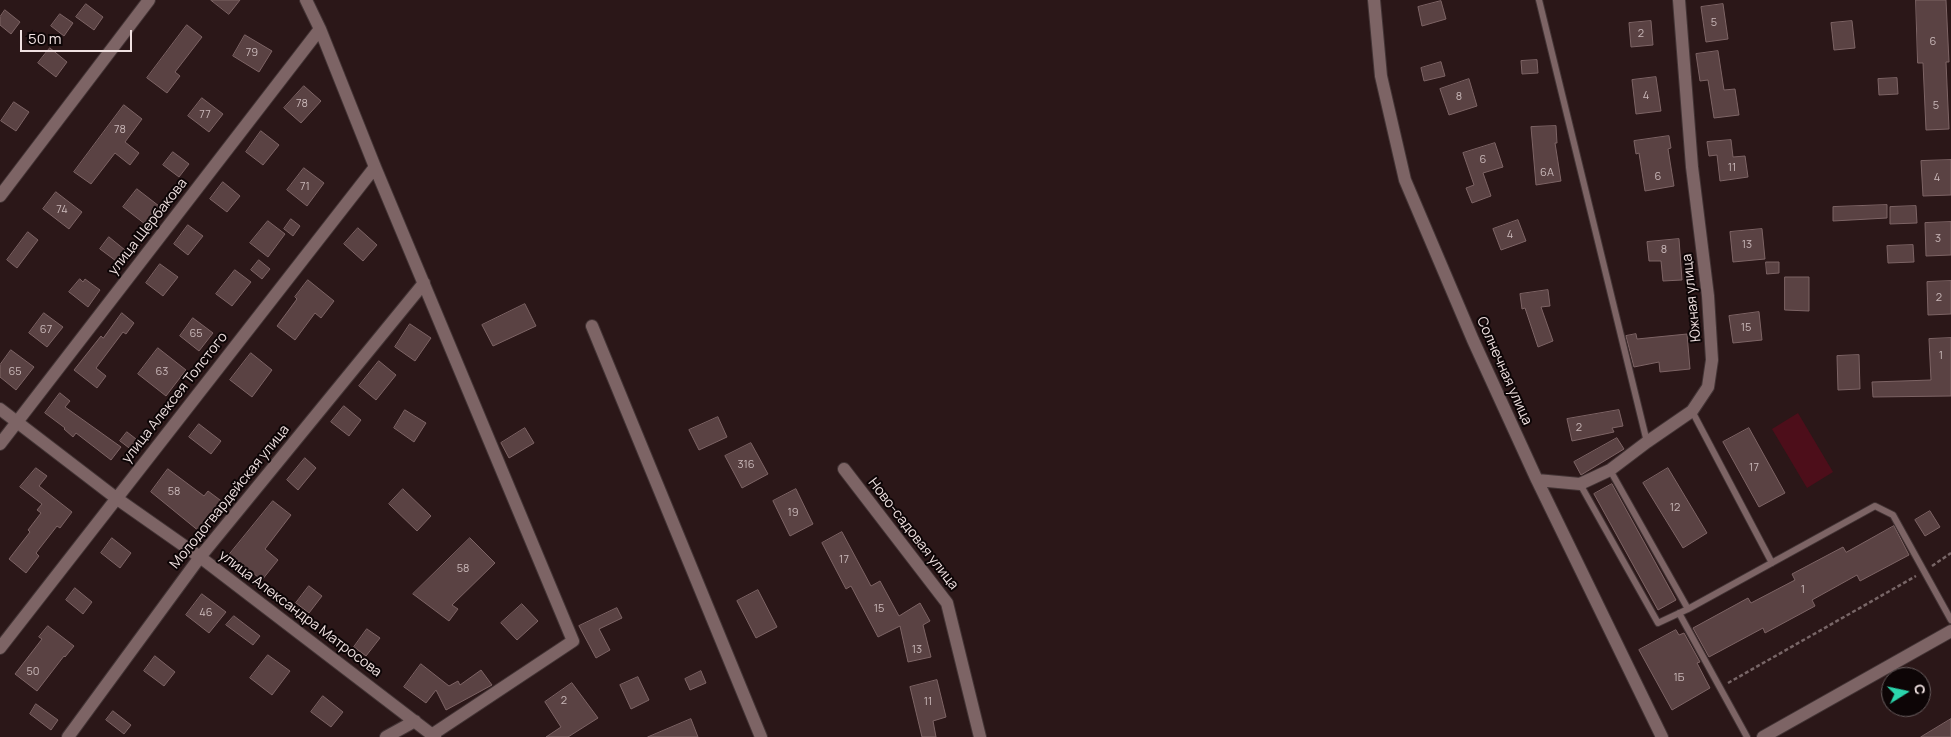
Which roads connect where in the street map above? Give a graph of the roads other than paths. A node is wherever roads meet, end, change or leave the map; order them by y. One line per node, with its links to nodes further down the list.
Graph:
1 (149, 0): 8 (street)
2 (306, 0): 6 (street)
3 (1374, 0): 18 (street, Солнечная улица)
4 (1539, 0): 14 (lane)
5 (1679, 0): 12 (street, Южная улица)
6 (320, 29): 7 (street); 13 (street, улица Щербакова)
7 (375, 167): 9 (street); 20 (street, улица Алексея Толстого)
8 (0, 196)
9 (424, 283): 21 (street, Молодогвардейская улица); 29 (street)
10 (592, 326): 32 (street)
11 (0, 409): 13 (street, улица Александра Матросова)
12 (1692, 411): 14 (street, Южная улица); 22 (lane)
13 (17, 422): 15 (street, улица Щербакова); 20 (street, улица Александра Матросова)
14 (1647, 442): 17 (street, Южная улица)
15 (0, 444)
16 (844, 469): 33 (street, Ново-садовая улица)
17 (1610, 470): 19 (street, Южная улица); 23 (lane)
18 (1537, 480): 19 (street); 34 (street, Солнечная улица)
19 (1580, 484): 24 (lane)
20 (116, 498): 21 (street, улица Александра Матросова); 27 (street, улица Алексея Толстого)
21 (200, 557): 28 (street, улица Александра Матросова); 30 (street, Молодогвардейская улица)
22 (1772, 563): 23 (lane); 25 (lane)
23 (1688, 609): 24 (lane)
24 (1679, 613): 35 (lane)
25 (1951, 620)
26 (1951, 631): 36 (street)
27 (0, 648)
28 (415, 721): 29 (street, улица Александра Матросова); 31 (street)
29 (434, 736)
30 (68, 737)
31 (386, 737)
32 (761, 737)
33 (980, 737)
34 (1662, 737)
35 (1747, 737)
36 (1763, 737)

